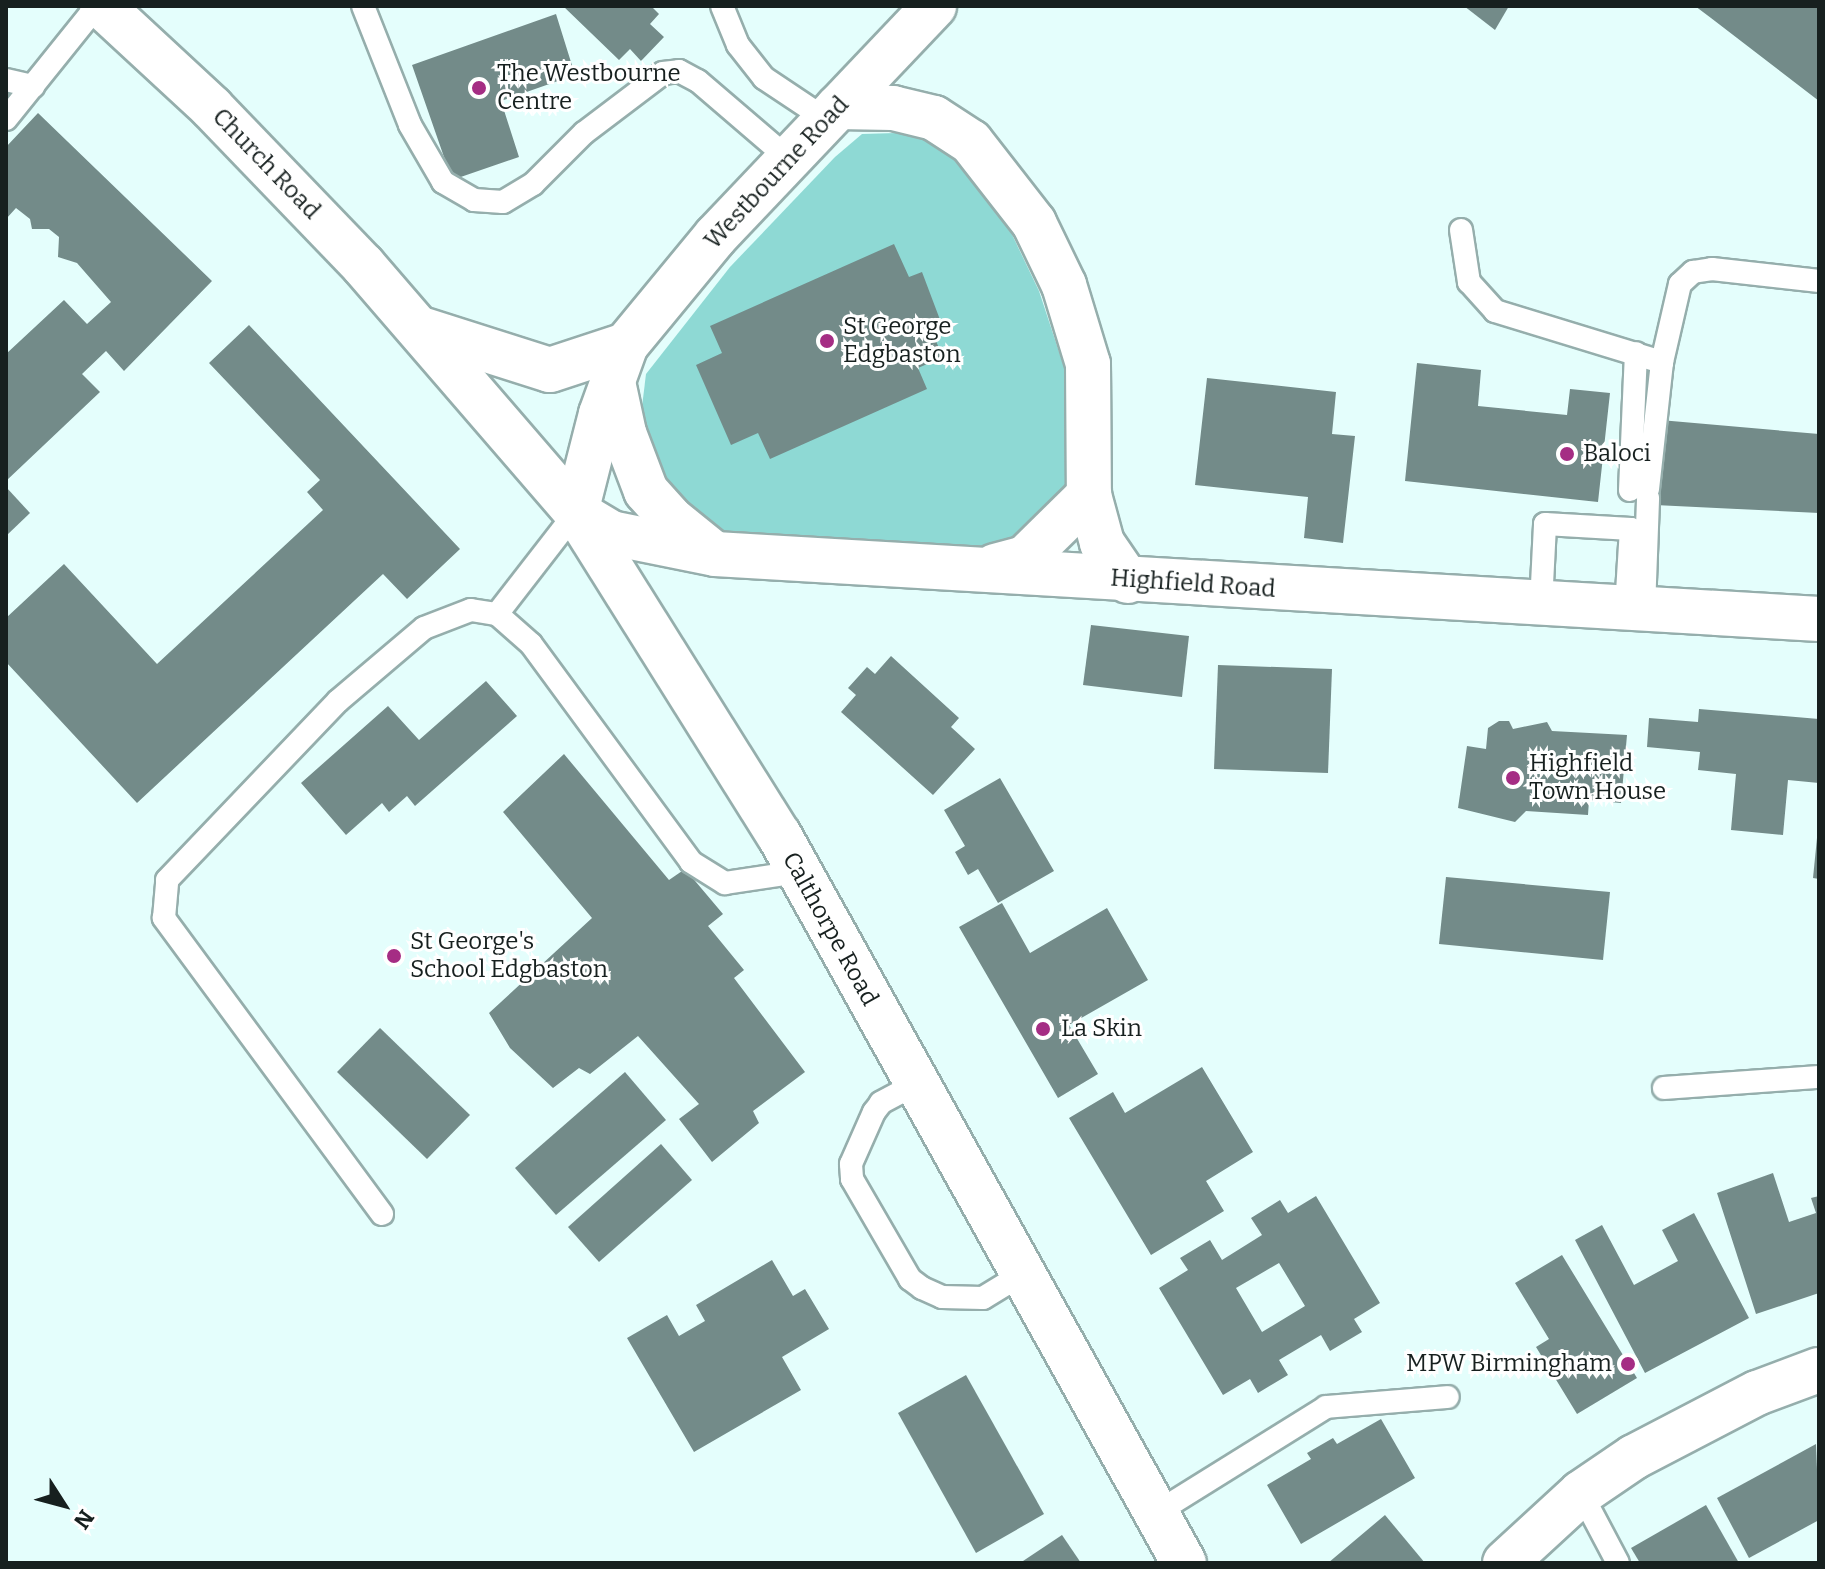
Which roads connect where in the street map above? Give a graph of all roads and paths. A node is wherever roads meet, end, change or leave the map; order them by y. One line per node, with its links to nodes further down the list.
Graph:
1 (100, 6): 6 (lane); 12 (main road, Church Road)
2 (363, 6): 9 (lane)
3 (722, 6): 7 (lane)
4 (934, 6): 7 (main road, Westbourne Road)
5 (6, 80): 6 (lane)
6 (33, 86): 8 (lane)
7 (833, 114): 9 (main road, Westbourne Road); 17 (main road)
8 (6, 119)
9 (789, 159): 15 (main road, Westbourne Road)
10 (1461, 230): 13 (lane)
11 (1819, 281): 14 (lane)
12 (424, 330): 15 (main road); 18 (main road, Calthorpe Road)
13 (1636, 353): 14 (lane); 16 (lane)
14 (1662, 362): 16 (lane)
15 (620, 364): 18 (main road); 20 (main road)
16 (1639, 493): 19 (lane); 24 (lane)
17 (1089, 495): 21 (main road); 22 (main road)
18 (576, 512): 20 (main road, Highfield Road); 25 (lane); 27 (main road, Calthorpe Road)
19 (1631, 529): 23 (lane); 24 (lane)
20 (715, 554): 21 (main road, Highfield Road)
21 (989, 568): 22 (main road, Highfield Road)
22 (1128, 581): 23 (main road, Highfield Road)
23 (1541, 604): 24 (main road, Highfield Road)
24 (1635, 609): 26 (main road, Highfield Road)
25 (497, 614): 27 (lane); 31 (lane)
26 (1819, 619)
27 (798, 872): 29 (main road, Calthorpe Road)
28 (1819, 1077): 30 (lane)
29 (916, 1084): 32 (main road, Calthorpe Road); 32 (lane)
30 (1664, 1088)
31 (382, 1214)
32 (1024, 1273): 36 (main road, Calthorpe Road)
33 (1819, 1370): 35 (main road)
34 (1448, 1397): 36 (lane)
35 (1581, 1493): 38 (main road); 39 (lane)
36 (1156, 1513): 37 (main road, Calthorpe Road)
37 (1184, 1563)
38 (1505, 1563)
39 (1618, 1563)

